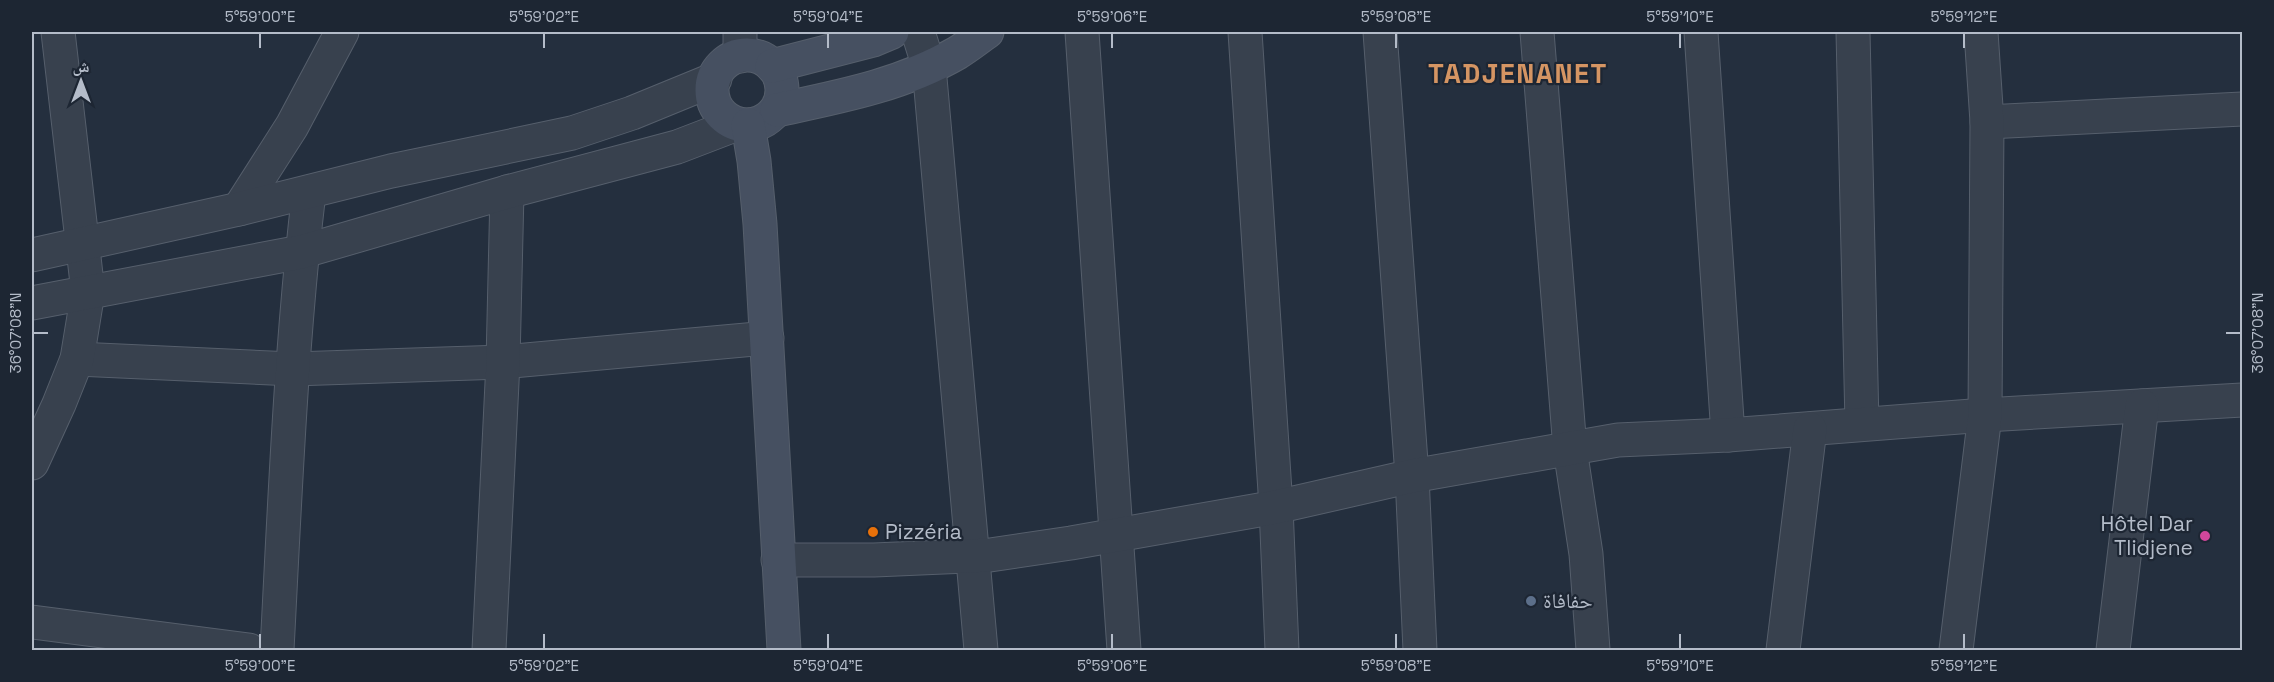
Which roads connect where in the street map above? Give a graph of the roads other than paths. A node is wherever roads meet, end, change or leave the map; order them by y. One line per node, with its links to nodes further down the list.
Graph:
1 (58, 32): 24 (street)
2 (342, 32): 23 (street)
3 (892, 32): 14 (main road)
4 (918, 32): 15 (street)
5 (987, 32): 15 (main road)
6 (1082, 32): 43 (street)
7 (1245, 32): 42 (street)
8 (1380, 32): 41 (street)
9 (1537, 32): 39 (street)
10 (1701, 32): 38 (street)
11 (1853, 32): 36 (street)
12 (1982, 32): 19 (street)
13 (742, 41): 14 (main road); 16 (main road)
14 (772, 66): 18 (main road)
15 (929, 67): 18 (main road); 44 (street)
16 (715, 79): 20 (main road); 21 (street)
17 (2242, 109): 19 (street)
18 (777, 110): 20 (main road)
19 (1987, 122): 35 (street)
20 (743, 124): 22 (street); 29 (main road)
21 (309, 192): 23 (street); 25 (street)
22 (507, 192): 25 (street); 31 (street)
23 (238, 209): 24 (street)
24 (82, 243): 26 (street); 27 (street)
25 (302, 252): 27 (street); 32 (street)
26 (32, 255)
27 (88, 292): 28 (street); 30 (street)
28 (32, 303)
29 (767, 338): 31 (street); 45 (main road)
30 (77, 358): 32 (street); 40 (street)
31 (503, 362): 32 (street); 49 (street)
32 (293, 369): 48 (street)
33 (2242, 400): 34 (street)
34 (2142, 406): 35 (street); 58 (street)
35 (1985, 415): 36 (street); 57 (street)
36 (1862, 424): 37 (street)
37 (1810, 429): 38 (street); 56 (street)
38 (1728, 435): 39 (street)
39 (1570, 449): 41 (street); 55 (street)
40 (32, 463)
41 (1412, 476): 42 (street); 54 (street)
42 (1276, 507): 43 (street); 53 (street)
43 (1115, 536): 44 (street); 52 (street)
44 (974, 555): 45 (street); 51 (street)
45 (778, 560): 50 (main road)
46 (32, 622): 47 (street)
47 (249, 651)
48 (277, 651)
49 (489, 651)
50 (784, 651)
51 (981, 651)
52 (1124, 651)
53 (1282, 651)
54 (1420, 651)
55 (1593, 651)
56 (1783, 651)
57 (1956, 651)
58 (2113, 651)

